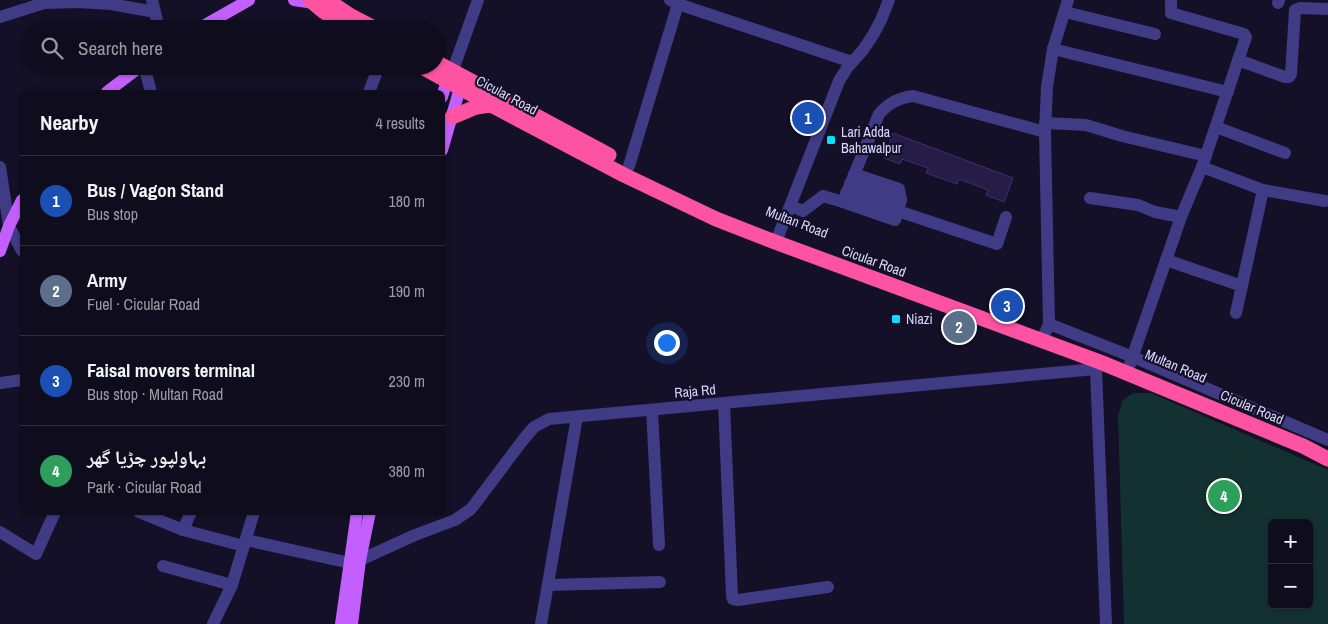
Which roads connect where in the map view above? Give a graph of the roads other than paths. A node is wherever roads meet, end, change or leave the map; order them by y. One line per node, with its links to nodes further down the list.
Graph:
1 (249, 0): 13 (main road)
2 (294, 0): 6 (main road)
3 (478, 0): 25 (street)
4 (889, 0): 19 (street)
5 (1171, 0): 18 (street)
6 (317, 1): 14 (highway); 15 (highway)
7 (674, 2): 19 (street); 39 (street)
8 (153, 6): 11 (street); 12 (street)
9 (1066, 6): 16 (street); 17 (street)
10 (1328, 9): 18 (street)
11 (0, 17)
12 (157, 20)
13 (214, 20)
14 (336, 20)
15 (359, 20)
16 (1155, 34)
17 (1053, 49): 30 (street); 34 (street)
18 (1238, 60): 30 (street)
19 (852, 62): 46 (street)
20 (445, 72): 25 (highway, Multan Road)
21 (130, 75): 26 (main road)
22 (145, 75): 27 (street)
23 (376, 75): 28 (street)
24 (441, 75): 25 (highway, Cicular Road)
25 (453, 80): 29 (main road); 31 (highway, Cicular Road); 32 (main road); 39 (highway, Multan Road)
26 (110, 90)
27 (150, 90)
28 (370, 90)
29 (445, 92)
30 (1228, 92): 33 (street)
31 (491, 105): 32 (highway); 39 (highway, Cicular Road)
32 (452, 117): 35 (main road)
33 (1216, 127): 36 (street); 37 (street)
34 (1045, 128): 37 (street); 40 (street); 56 (street)
35 (445, 140)
36 (1284, 153)
37 (1204, 161): 41 (street); 48 (street)
38 (0, 166): 49 (street)
39 (627, 170): 50 (highway, Multan Road); 56 (highway, Cicular Road)
40 (848, 188): 45 (street); 45 (street); 46 (street)
41 (1263, 190): 43 (street); 54 (street)
42 (1090, 198): 48 (street)
43 (1325, 201)
44 (20, 204): 49 (main road)
45 (900, 205): 47 (street)
46 (791, 206): 50 (street)
47 (1006, 217)
48 (1181, 217): 53 (street)
49 (9, 226): 51 (street); 52 (main road)
50 (780, 234): 56 (highway, Multan Road)
51 (20, 247)
52 (0, 251)
53 (1166, 260): 54 (street); 57 (street)
54 (1242, 286): 55 (street)
55 (1236, 313)
56 (1046, 332): 57 (street); 58 (highway, Cicular Road)
57 (1132, 360): 58 (highway, Multan Road); 64 (street); 65 (highway, Multan Road)
58 (1100, 361): 61 (street, Raja Rd); 66 (highway, Cicular Road); 87 (street)
59 (20, 380): 60 (street)
60 (0, 383)
61 (724, 403): 62 (street, Raja Rd); 82 (street)
62 (652, 410): 63 (street, Raja Rd); 76 (street)
63 (577, 417): 77 (street, Raja Rd); 81 (street)
64 (1328, 440)
65 (1328, 448)
66 (1328, 459)
67 (54, 515): 74 (street)
68 (146, 515): 73 (street)
69 (190, 515): 73 (street)
70 (253, 515): 75 (street)
71 (357, 515): 77 (main road)
72 (369, 515): 77 (main road)
73 (184, 530): 75 (street)
74 (0, 532)
75 (245, 543): 77 (street); 80 (street)
76 (659, 545)
77 (355, 562): 84 (main road); 85 (main road)
78 (162, 566): 80 (street)
79 (660, 582): 81 (street)
80 (232, 585): 83 (street)
81 (548, 585): 86 (street)
82 (828, 587)
83 (213, 624)
84 (341, 624)
85 (352, 624)
86 (541, 624)
87 (1106, 624)

